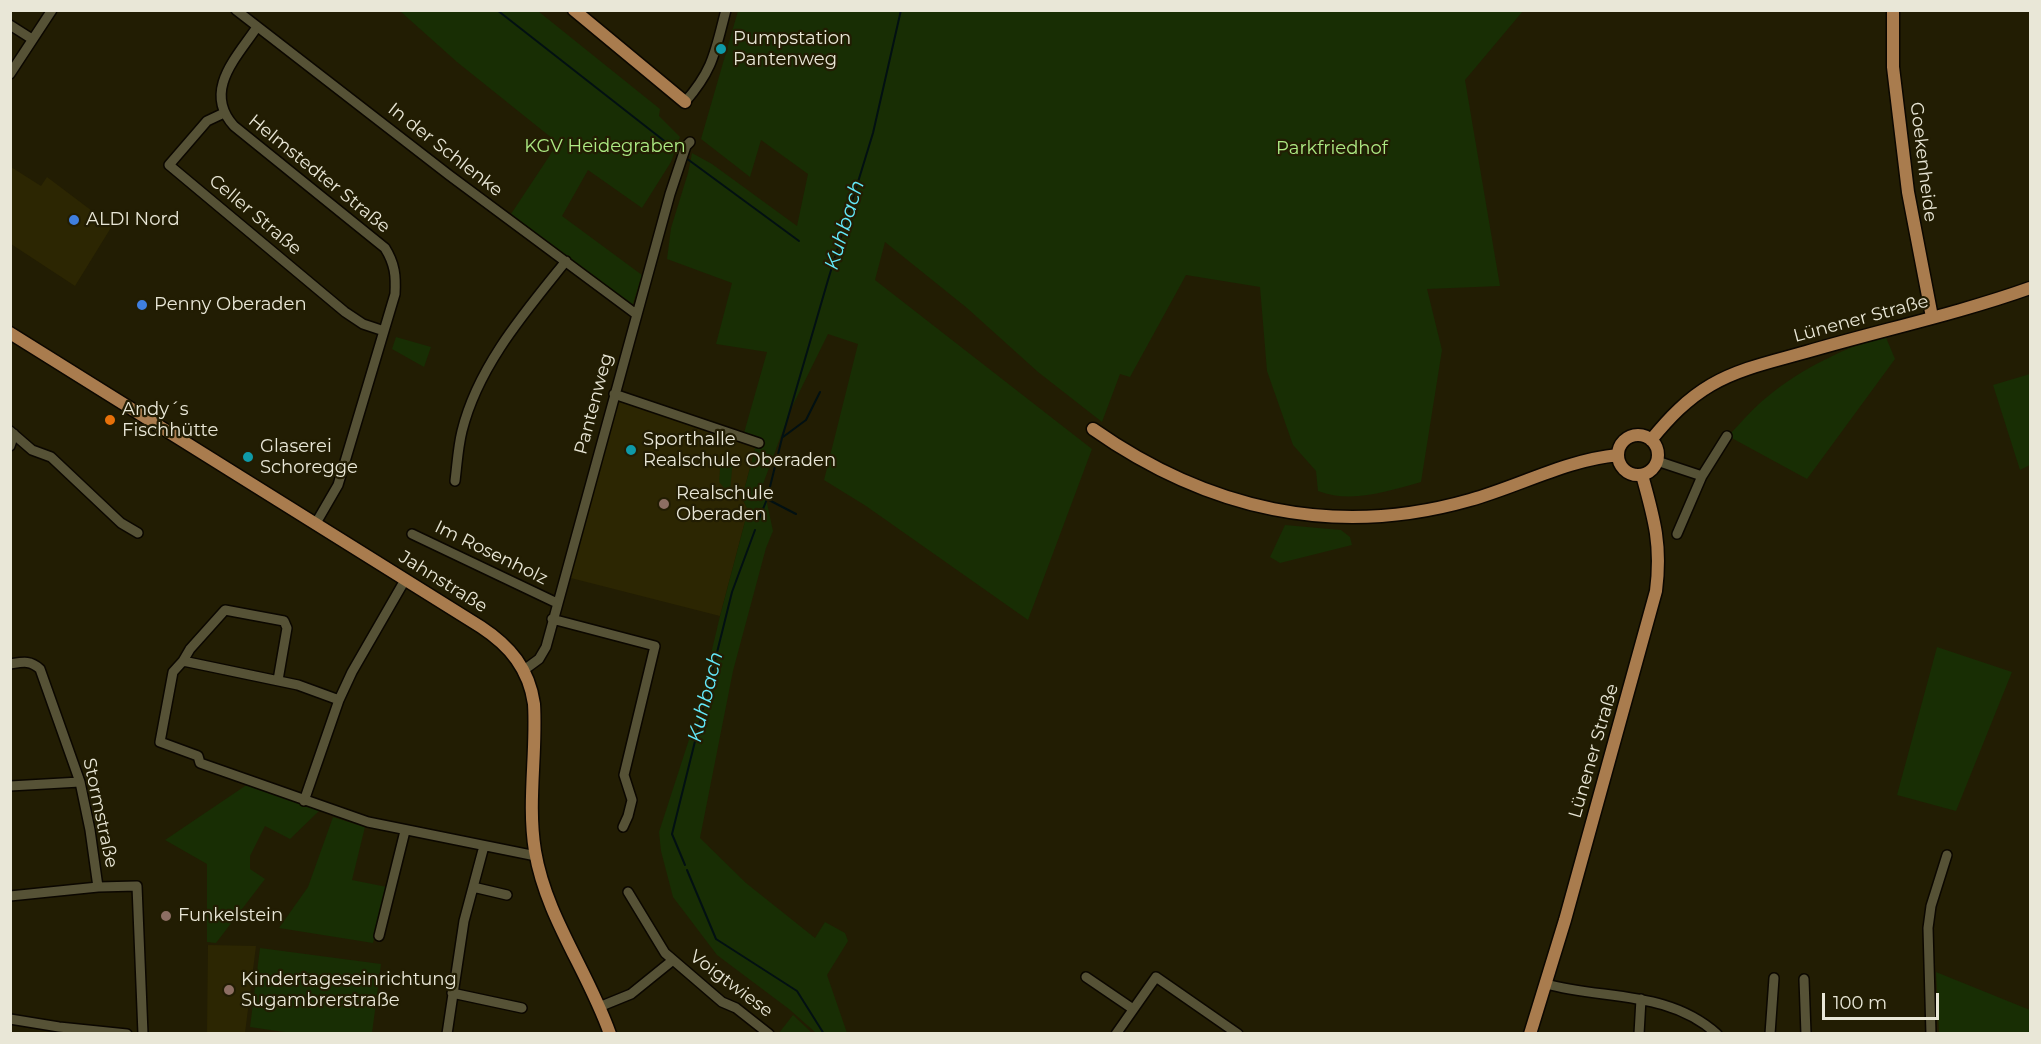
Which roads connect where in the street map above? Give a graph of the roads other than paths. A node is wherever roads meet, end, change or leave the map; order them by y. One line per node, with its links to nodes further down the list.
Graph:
1 (52, 10): 8 (street)
2 (236, 10): 7 (street, In der Schlenke)
3 (574, 10): 10 (main road)
4 (726, 10): 10 (street)
5 (1893, 10): 16 (main road, Goekenheide)
6 (10, 25): 8 (street)
7 (257, 27): 11 (street, Helmstedter Straße); 13 (street, In der Schlenke)
8 (32, 39): 9 (street)
9 (10, 74)
10 (685, 102)
11 (224, 113): 17 (street, Helmstedter Straße); 17 (street, Celler Straße)
12 (688, 145): 15 (street, Pantenweg)
13 (566, 261): 15 (street, In der Schlenke); 30 (street)
14 (2031, 288): 16 (main road, Lünener Straße)
15 (636, 314): 19 (street, Pantenweg)
16 (1932, 317): 23 (main road, Lünener Straße)
17 (384, 331): 31 (street, Helmstedter Straße)
18 (10, 333): 31 (main road, Jahnstraße)
19 (614, 394): 24 (street); 36 (street, Pantenweg)
20 (1093, 429): 26 (main road)
21 (12, 432): 25 (street); 32 (street)
22 (1727, 436): 29 (street)
23 (1651, 440): 26 (main road); 27 (main road)
24 (759, 442)
25 (10, 446)
26 (1618, 455): 28 (main road)
27 (1657, 460): 28 (main road); 29 (street)
28 (1642, 475): 61 (main road, Lünener Straße)
29 (1702, 476): 34 (street)
30 (455, 481)
31 (316, 523): 35 (main road, Jahnstraße)
32 (138, 533)
33 (412, 534): 36 (street, Im Rosenholz)
34 (1677, 534)
35 (405, 580): 40 (main road, Jahnstraße); 42 (street)
36 (556, 603): 37 (street, Pantenweg)
37 (552, 619): 40 (street, Pantenweg); 46 (street)
38 (183, 661): 41 (street); 41 (street); 45 (street)
39 (10, 664): 43 (street, Stormstraße)
40 (524, 670): 50 (main road, Jahnstraße)
41 (278, 680): 42 (street)
42 (339, 700): 45 (street)
43 (80, 782): 44 (street); 51 (street, Stormstraße)
44 (10, 786)
45 (304, 801): 47 (street)
46 (623, 827)
47 (405, 831): 48 (street); 56 (street)
48 (484, 846): 50 (street); 52 (street)
49 (1947, 855): 81 (street)
50 (536, 856): 64 (main road, Jahnstraße)
51 (98, 887): 55 (street); 70 (street, Stormstraße)
52 (473, 887): 54 (street); 62 (street)
53 (628, 892): 57 (street, Voigtwiese)
54 (507, 895)
55 (10, 896)
56 (379, 936)
57 (673, 960): 64 (street, Voigtwiese); 73 (street, Voigtwiese)
58 (1086, 977): 66 (street)
59 (1774, 978): 79 (street)
60 (1804, 979): 80 (street)
61 (1546, 984): 63 (street); 76 (main road, Lünener Straße)
62 (452, 993): 65 (street); 71 (street)
63 (1641, 999): 77 (street); 78 (street)
64 (599, 1007): 72 (main road, Jahnstraße)
65 (522, 1008)
66 (1133, 1009): 74 (street); 75 (street)
67 (10, 1019): 68 (street)
68 (102, 1032): 69 (street)
69 (127, 1034)
70 (142, 1034)
71 (447, 1034)
72 (610, 1034)
73 (770, 1034)
74 (1116, 1034)
75 (1238, 1034)
76 (1530, 1034)
77 (1639, 1034)
78 (1717, 1034)
79 (1770, 1034)
80 (1806, 1034)
81 (1930, 1034)

